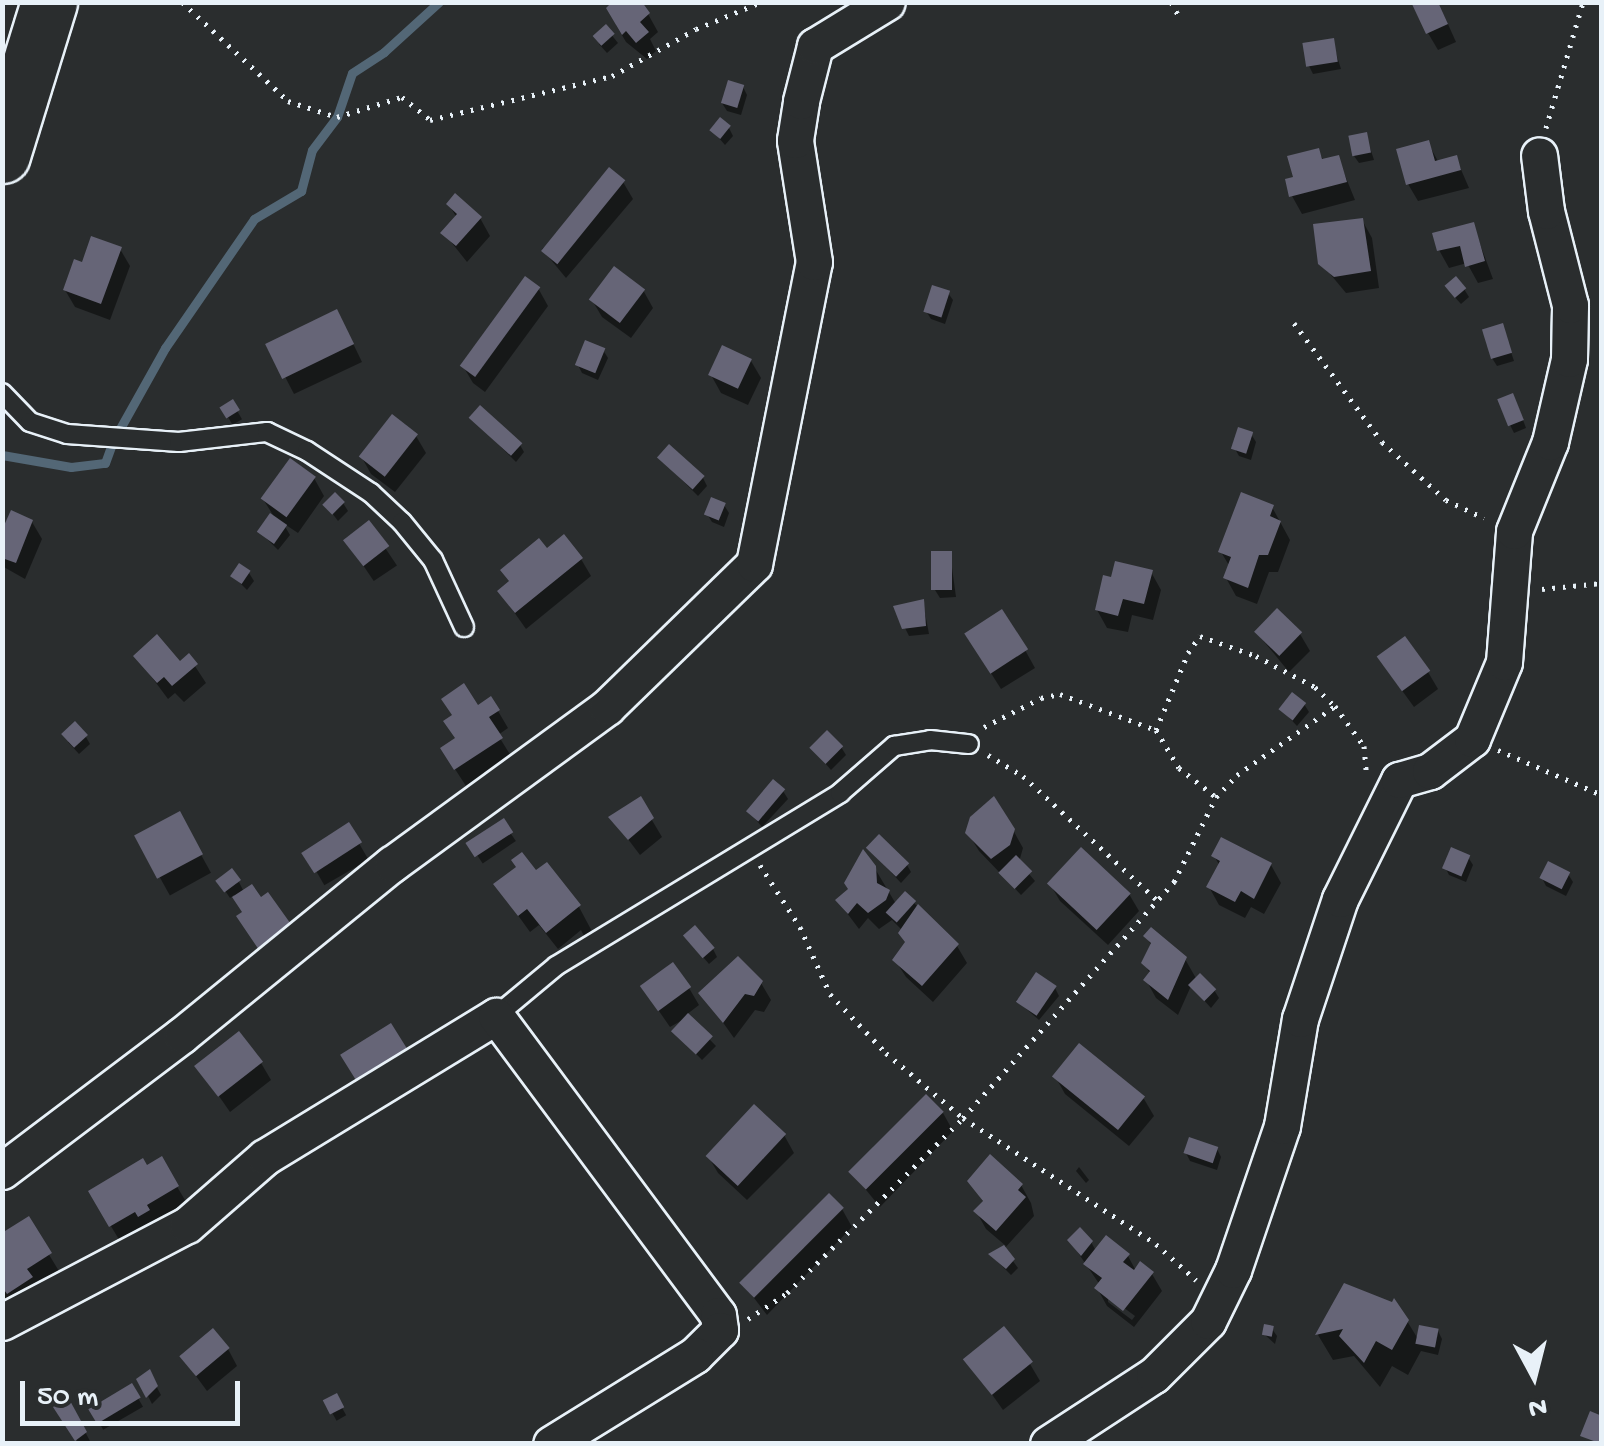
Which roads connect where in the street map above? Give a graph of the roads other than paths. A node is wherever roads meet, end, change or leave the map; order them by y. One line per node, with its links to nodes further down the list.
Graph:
1 (49, 2): 3 (main road)
2 (887, 2): 9 (street)
3 (2, 155)
4 (1539, 155): 12 (street)
5 (2, 394): 6 (lane)
6 (464, 627)
7 (969, 744): 8 (lane)
8 (496, 1016): 10 (street); 11 (street)
9 (2, 1172)
10 (2, 1322)
11 (552, 1444)
12 (1048, 1444)

